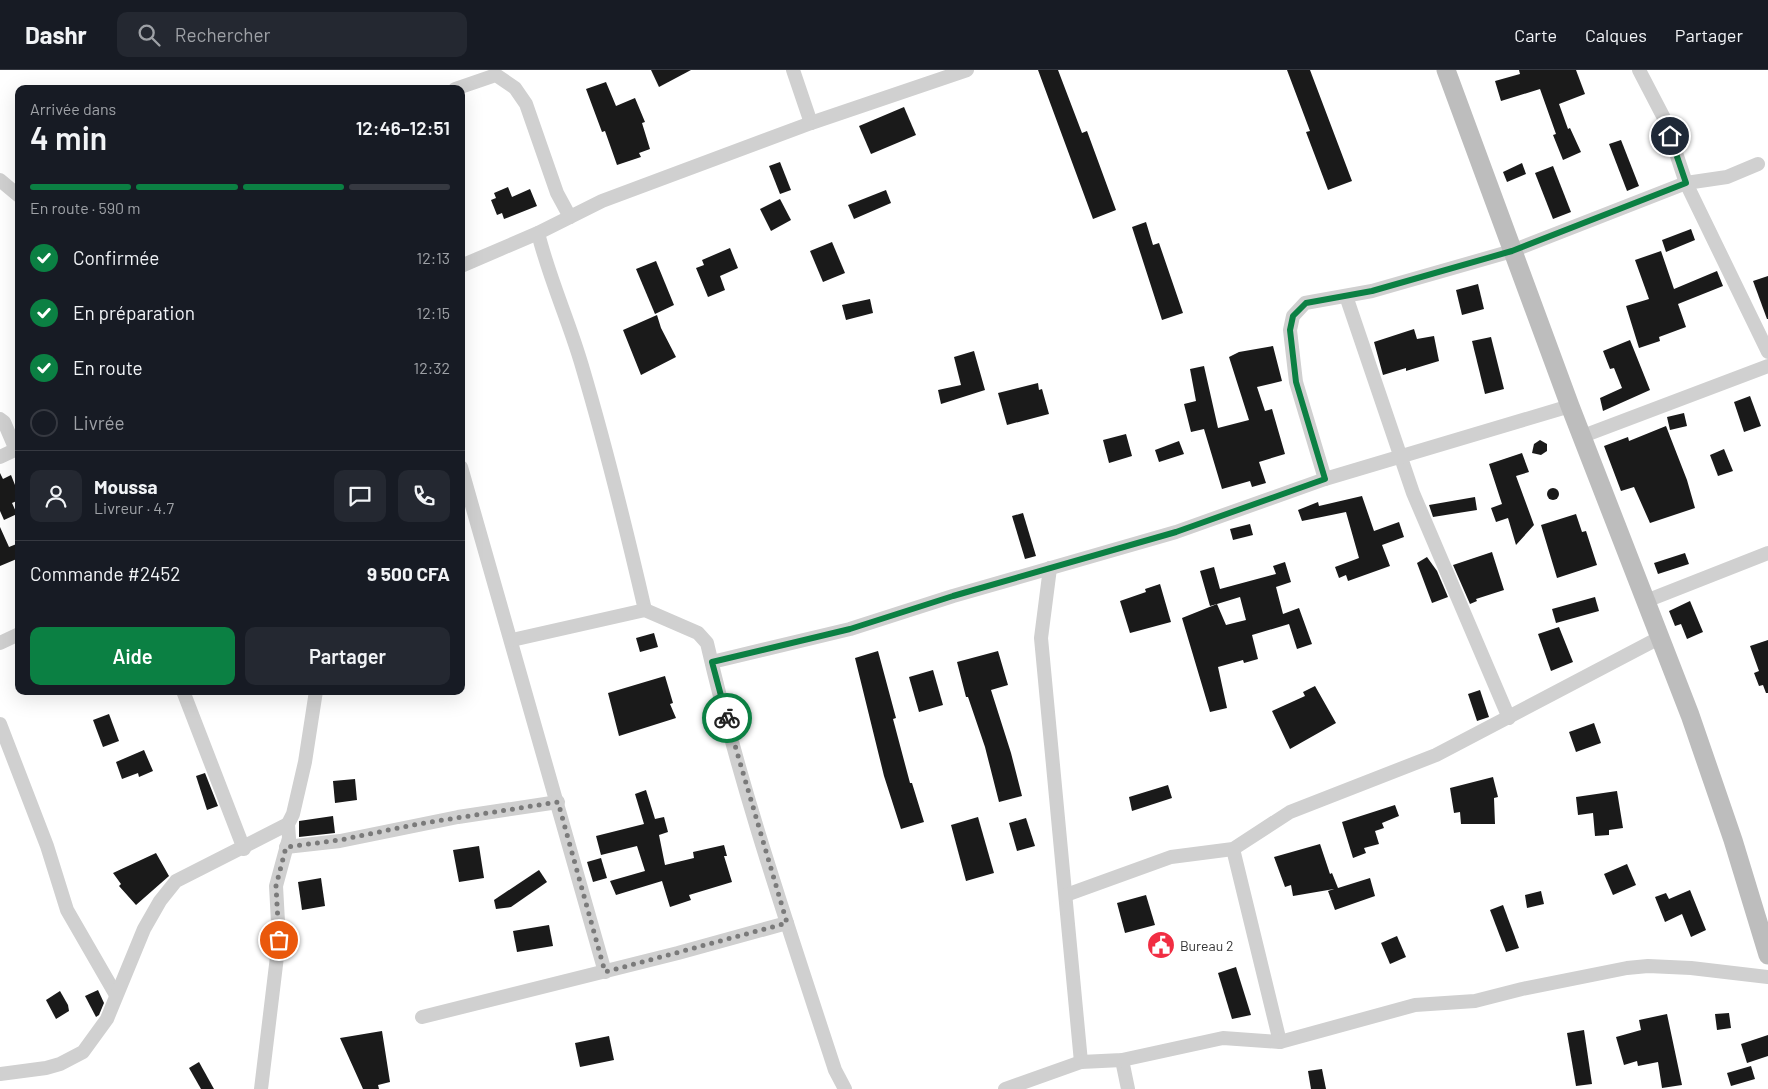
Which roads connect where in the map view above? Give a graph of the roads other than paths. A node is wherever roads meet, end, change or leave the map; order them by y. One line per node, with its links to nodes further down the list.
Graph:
1 (793, 70): 6 (street)
2 (967, 70): 6 (street)
3 (1446, 70): 13 (main road)
4 (1639, 70): 9 (street)
5 (465, 86): 11 (street)
6 (810, 123): 11 (street)
7 (1758, 164): 9 (street)
8 (0, 180): 10 (street)
9 (1686, 183): 13 (street); 16 (street)
10 (15, 193)
11 (570, 217): 12 (street)
12 (538, 233): 14 (street); 30 (street)
13 (1512, 251): 15 (street); 18 (main road)
14 (465, 264)
15 (1346, 296): 24 (street); 25 (street)
16 (1768, 352)
17 (1768, 366): 20 (street)
18 (1570, 406): 20 (main road); 24 (street)
19 (0, 419): 21 (street)
20 (1583, 436): 29 (main road)
21 (15, 445)
22 (15, 450): 23 (street)
23 (0, 456)
24 (1402, 457): 25 (street); 38 (street)
25 (1325, 479): 28 (street)
26 (465, 481): 33 (street)
27 (1768, 553): 29 (street)
28 (1050, 568): 35 (street); 45 (street)
29 (1646, 602): 32 (main road)
30 (645, 610): 33 (street); 35 (street)
31 (15, 636): 34 (street)
32 (1659, 638): 38 (street); 47 (main road)
33 (512, 640): 40 (street)
34 (0, 644)
35 (712, 662): 46 (street)
36 (185, 695): 43 (street)
37 (315, 695): 41 (street)
38 (1508, 718): 44 (street)
39 (0, 724): 50 (street)
40 (558, 802): 42 (street); 48 (street)
41 (288, 824): 42 (street); 43 (street)
42 (286, 847): 56 (street)
43 (244, 849): 50 (street)
44 (1233, 849): 45 (street); 52 (street)
45 (1066, 895): 54 (street)
46 (787, 923): 48 (street); 57 (street)
47 (1767, 950)
48 (605, 972): 51 (street)
49 (1768, 978): 52 (street)
50 (116, 995): 55 (street)
51 (422, 1016)
52 (1280, 1042): 53 (street)
53 (1122, 1060): 54 (street); 59 (street)
54 (1081, 1062): 58 (street)
55 (0, 1074)
56 (261, 1089)
57 (845, 1089)
58 (1005, 1089)
59 (1128, 1089)

